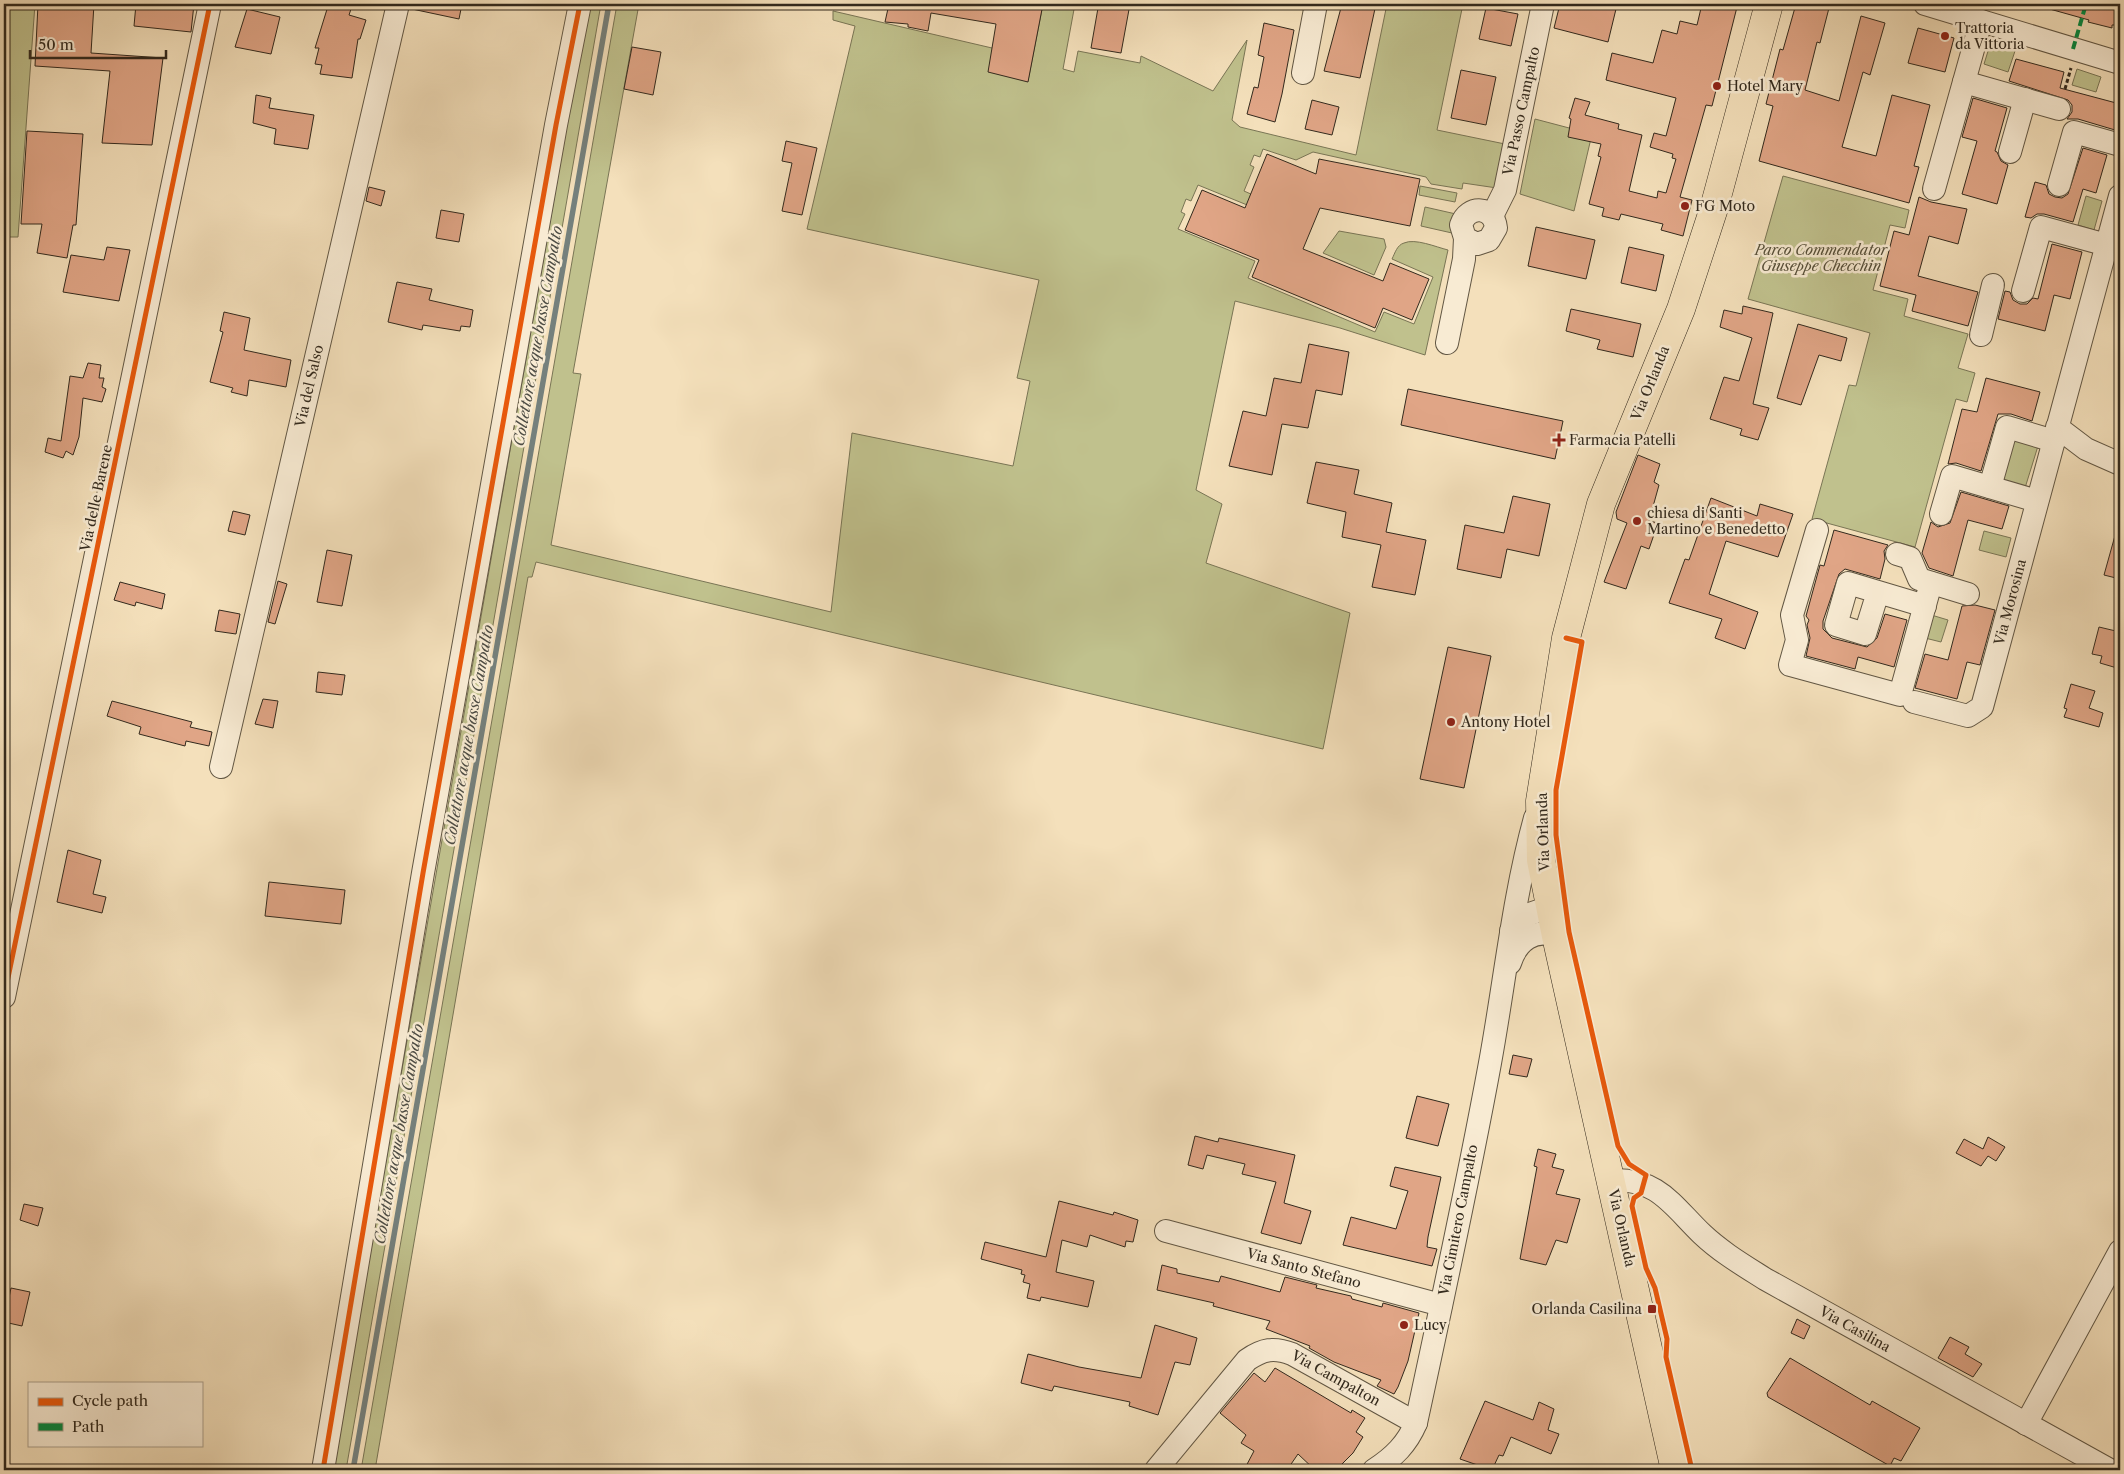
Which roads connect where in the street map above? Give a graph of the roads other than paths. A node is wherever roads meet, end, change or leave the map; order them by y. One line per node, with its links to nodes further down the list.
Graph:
1 (210, 4): 42 (street, Via delle Barene)
2 (398, 4): 36 (street, Via del Salso)
3 (580, 4): 49 (street)
4 (1316, 4): 10 (street)
5 (1543, 4): 23 (street, Via Passo Campalto)
6 (1769, 4): 37 (main road, Via Orlanda)
7 (1925, 4): 8 (street)
8 (1981, 21): 9 (street); 11 (street)
9 (2120, 63)
10 (1303, 73)
11 (1964, 82): 12 (street); 17 (street)
12 (2025, 99): 13 (street); 15 (street)
13 (2062, 99)
14 (2120, 145): 16 (street)
15 (2010, 152)
16 (2059, 186)
17 (1934, 189)
18 (2120, 196): 19 (street, Via Morosina)
19 (2107, 245): 21 (street); 24 (street, Via Morosina)
20 (1993, 284): 22 (street)
21 (2023, 291)
22 (1981, 335)
23 (1447, 343)
24 (2055, 434): 25 (street); 26 (street); 27 (street, Via Morosina)
25 (2120, 464)
26 (1990, 487): 27 (street); 28 (street)
27 (2037, 501): 35 (street, Via Morosina)
28 (1941, 514)
29 (1817, 530): 34 (street)
30 (1897, 554): 31 (street)
31 (1931, 583): 33 (street); 34 (street)
32 (1878, 592): 34 (street)
33 (1968, 594)
34 (1925, 606)
35 (1914, 702)
36 (221, 767)
37 (1540, 801): 38 (main road, Via Orlanda); 39 (street, Via Cimitero Campalto)
38 (1550, 908): 39 (street); 40 (main road, Via Orlanda)
39 (1511, 931): 41 (street, Via Cimitero Campalto)
40 (1556, 936): 41 (street, Via Cimitero Campalto); 43 (main road, Via Orlanda)
41 (1504, 983): 46 (street, Via Cimitero Campalto)
42 (4, 997)
43 (1611, 1180): 48 (street, Via Casilina); 52 (main road, Via Orlanda)
44 (1166, 1231): 46 (street, Via Santo Stefano)
45 (2120, 1251): 48 (street)
46 (1441, 1305): 47 (street, Via Cimitero Campalto)
47 (1416, 1422): 50 (street, Via Campalton); 51 (street, Via Cimitero Campalto)
48 (2026, 1424): 53 (street, Via Casilina)
49 (323, 1470)
50 (1156, 1470)
51 (1374, 1470)
52 (1675, 1470)
53 (2110, 1470)

